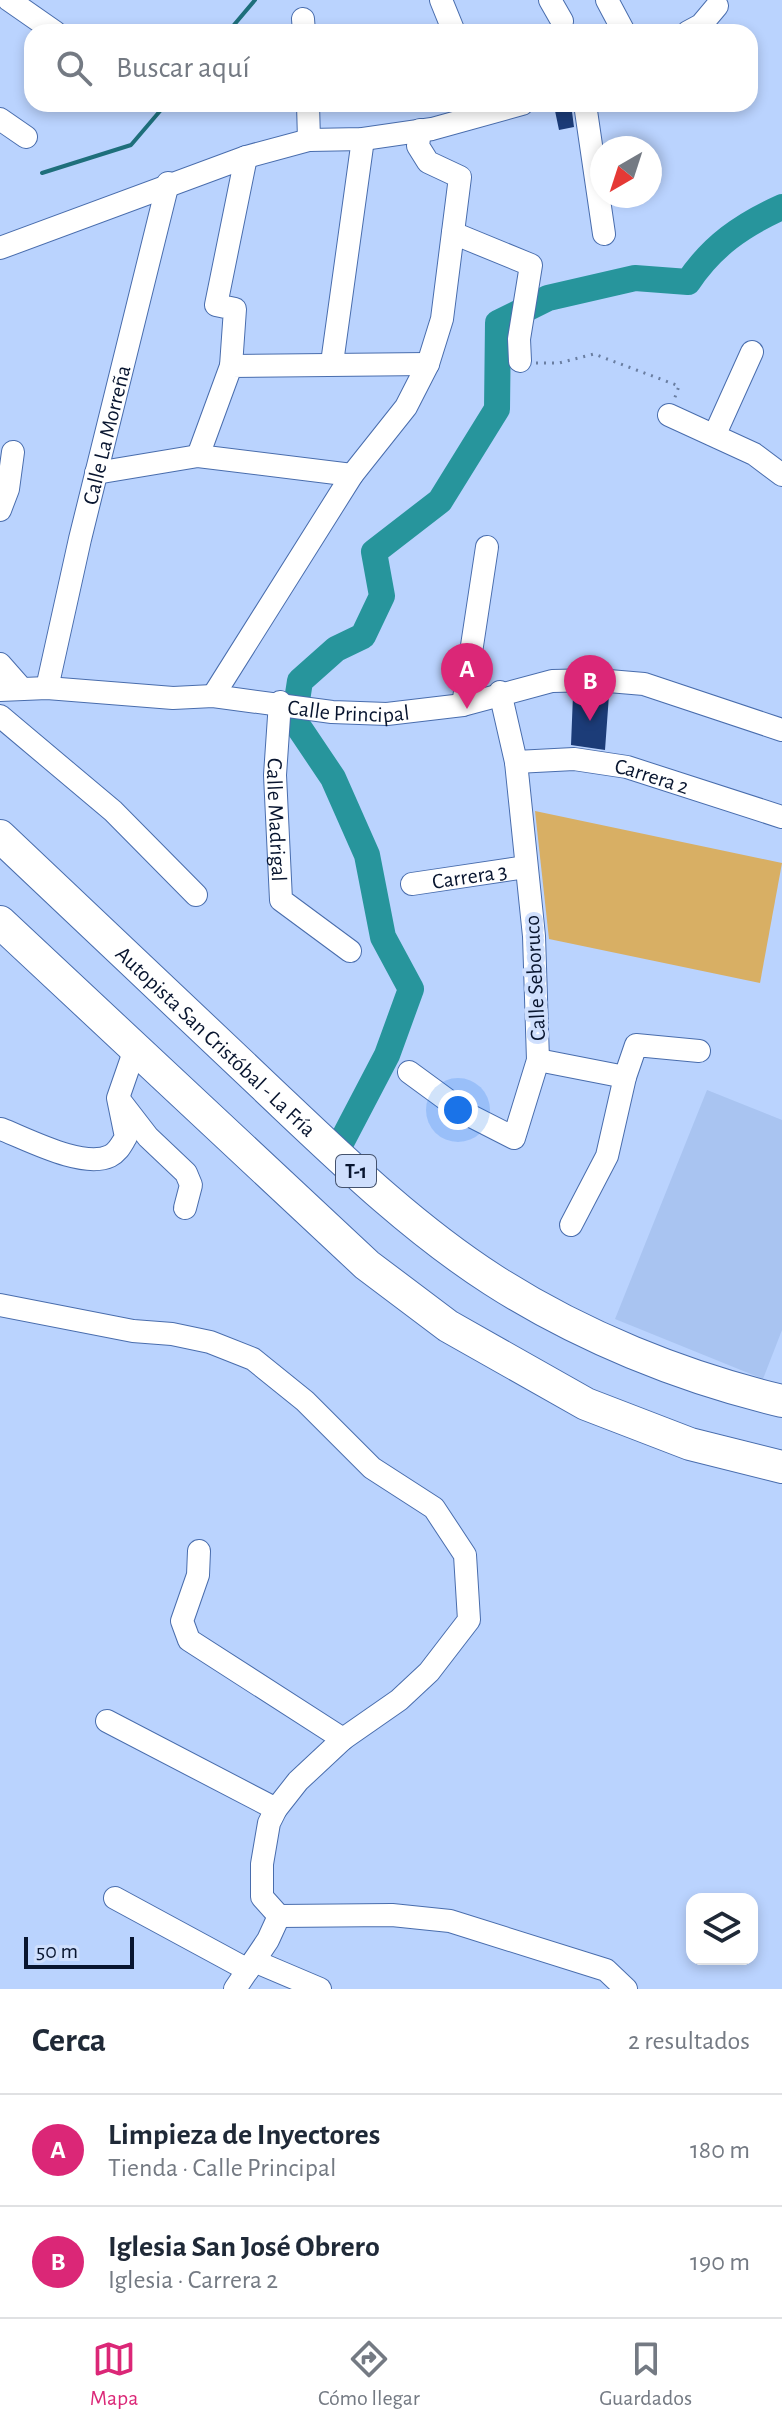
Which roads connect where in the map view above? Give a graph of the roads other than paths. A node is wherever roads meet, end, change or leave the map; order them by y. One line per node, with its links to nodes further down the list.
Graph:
1 (9, 0): 7 (street)
2 (441, 0): 8 (street)
3 (550, 0): 6 (street)
4 (607, 0): 9 (street)
5 (717, 6): 10 (street)
6 (562, 21)
7 (44, 24)
8 (451, 24)
9 (620, 24)
10 (702, 24)
11 (308, 112): 18 (street)
12 (474, 112): 15 (street)
13 (586, 112): 22 (street)
14 (0, 119): 16 (street)
15 (420, 130): 17 (street); 21 (street)
16 (26, 137)
17 (363, 139): 18 (street); 26 (street)
18 (309, 140): 19 (street)
19 (246, 157): 20 (street); 28 (street)
20 (168, 183): 23 (street); 33 (street, Calle La Morreña)
21 (453, 233): 25 (street); 27 (street)
22 (604, 234)
23 (0, 248)
24 (752, 352): 30 (street)
25 (520, 361)
26 (332, 363): 27 (street); 28 (street)
27 (428, 364): 34 (street)
28 (231, 366): 32 (street)
29 (669, 415): 30 (street)
30 (715, 434): 35 (street)
31 (13, 452): 36 (street)
32 (198, 456): 33 (street); 34 (street)
33 (96, 473): 39 (street, Calle La Morreña)
34 (352, 475): 42 (street)
35 (782, 475)
36 (0, 510)
37 (487, 547): 44 (street)
38 (0, 664): 40 (street)
39 (47, 688): 40 (street, Calle Principal); 42 (street, Calle Principal)
40 (11, 689)
41 (500, 692): 44 (street, Calle Principal); 46 (street, Calle Principal); 47 (street, Calle Seboruco)
42 (213, 696): 43 (street, Calle Principal)
43 (280, 702): 44 (street, Calle Principal); 54 (street, Calle Madrigal)
44 (463, 705)
45 (0, 716): 52 (street)
46 (782, 730)
47 (516, 762): 48 (street, Carrera 2); 50 (street, Calle Seboruco)
48 (782, 817)
49 (0, 836): 65 (highway, Autopista San Cristóbal - La Fría / T-1)
50 (526, 867): 51 (street, Carrera 3); 57 (street, Calle Seboruco)
51 (412, 884)
52 (196, 895)
53 (0, 922): 55 (highway)
54 (350, 951)
55 (135, 1049): 60 (street); 66 (highway)
56 (699, 1051): 59 (street)
57 (538, 1060): 58 (street, Calle Seboruco); 59 (street)
58 (409, 1072)
59 (625, 1077): 63 (street)
60 (118, 1098): 61 (street); 62 (street)
61 (1, 1129)
62 (185, 1208)
63 (571, 1225)
64 (0, 1305): 69 (street)
65 (782, 1401)
66 (782, 1467)
67 (199, 1551): 69 (street)
68 (107, 1721): 70 (street)
69 (343, 1739): 70 (street)
70 (276, 1809): 72 (street)
71 (115, 1898): 73 (street)
72 (279, 1916): 73 (street); 76 (street)
73 (251, 1965): 74 (street); 75 (street)
74 (235, 1989)
75 (320, 1989)
76 (626, 1989)

